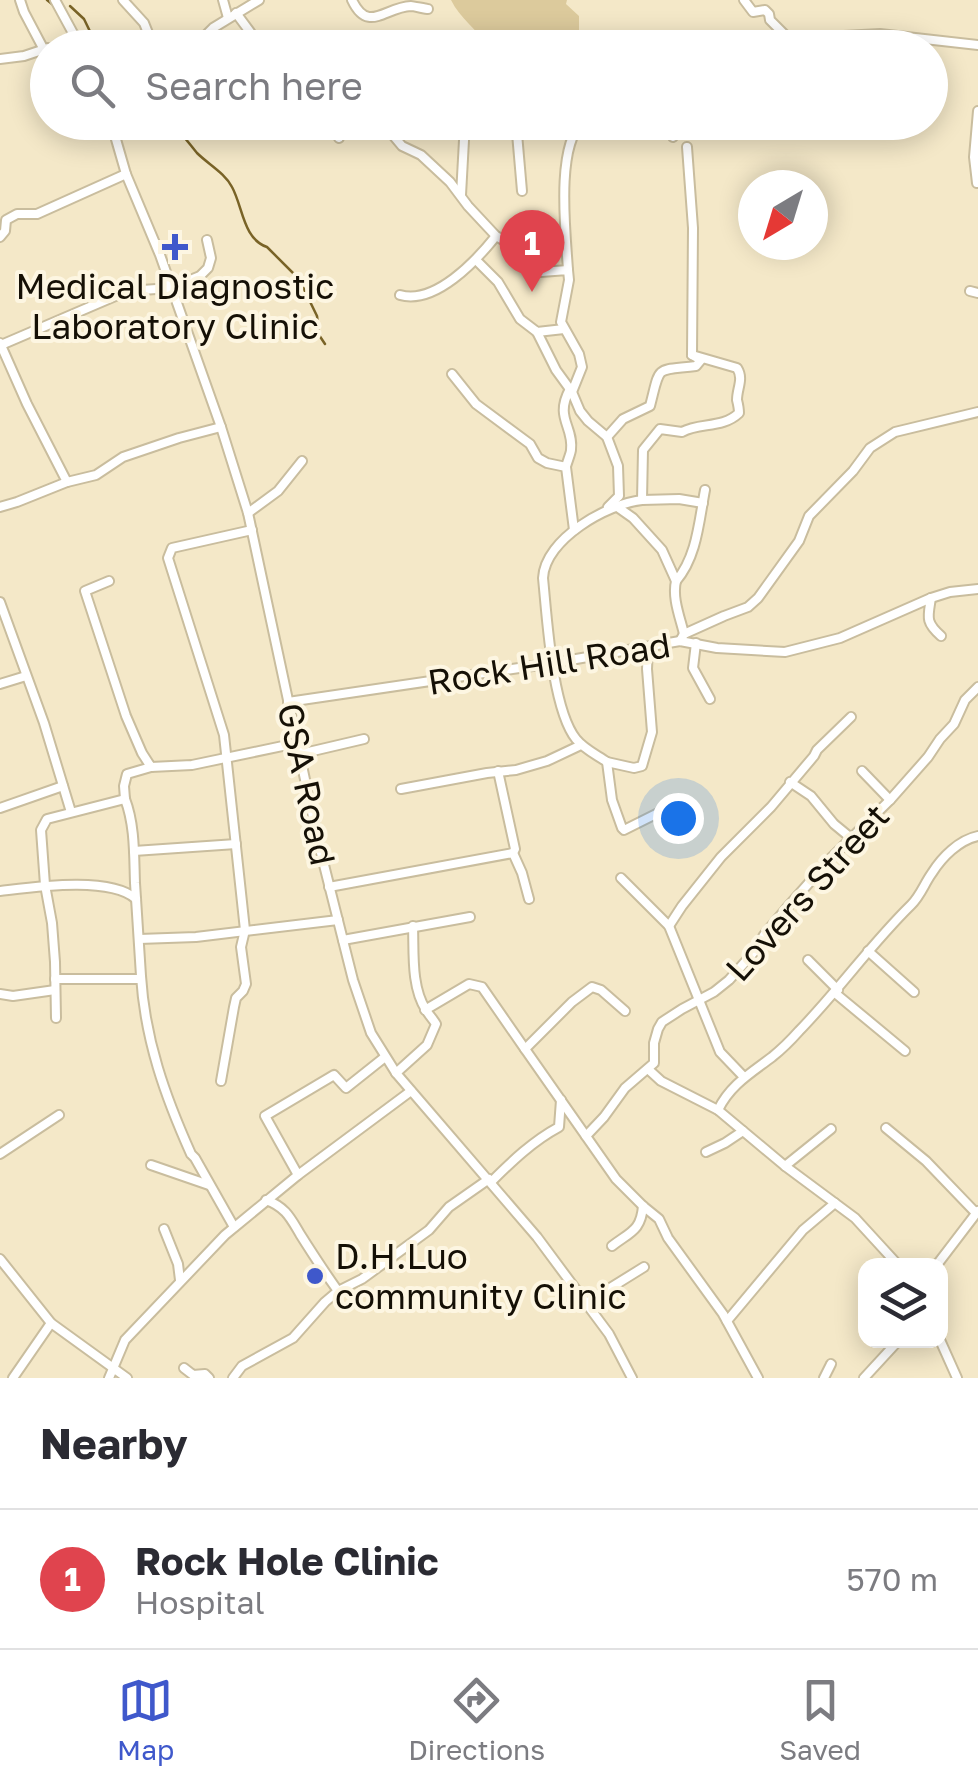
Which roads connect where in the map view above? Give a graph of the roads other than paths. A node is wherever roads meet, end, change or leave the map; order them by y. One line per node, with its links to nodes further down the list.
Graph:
1 (20, 0): 10 (street)
2 (55, 0): 11 (street)
3 (123, 0): 12 (street)
4 (223, 0): 9 (street)
5 (258, 0): 9 (street)
6 (352, 0): 8 (street)
7 (744, 0): 15 (street)
8 (428, 9)
9 (232, 15): 13 (street); 14 (street)
10 (36, 30)
11 (72, 30)
12 (147, 30)
13 (211, 30)
14 (246, 30)
15 (780, 30)
16 (948, 42): 17 (street)
17 (978, 45)
18 (30, 54): 19 (street)
19 (0, 59)
20 (978, 112): 28 (street)
21 (116, 140): 27 (street, GSA Road)
22 (397, 140): 30 (street)
23 (464, 140): 30 (street)
24 (518, 140): 29 (street)
25 (571, 140): 35 (street)
26 (687, 147): 41 (street)
27 (126, 174): 32 (street); 36 (street, GSA Road)
28 (977, 184)
29 (522, 191)
30 (462, 195): 31 (street)
31 (496, 236): 34 (street); 35 (street)
32 (0, 237)
33 (208, 240): 36 (street)
34 (476, 260): 37 (street); 39 (street)
35 (568, 270): 38 (street)
36 (171, 288): 40 (street); 45 (street, GSA Road)
37 (400, 295)
38 (564, 329): 39 (street); 43 (street)
39 (537, 332): 43 (street)
40 (1, 348): 49 (street)
41 (692, 356): 46 (street); 51 (street)
42 (452, 374): 48 (street)
43 (571, 391): 46 (street); 48 (street)
44 (978, 412): 65 (street)
45 (221, 428): 49 (street); 56 (street, GSA Road)
46 (607, 437): 55 (street)
47 (302, 460): 56 (street)
48 (566, 467): 58 (street)
49 (67, 482): 54 (street)
50 (706, 490): 52 (street)
51 (642, 500): 52 (street); 53 (street)
52 (703, 504): 60 (street)
53 (616, 506): 55 (street); 60 (street)
54 (0, 507)
55 (605, 511): 58 (street)
56 (248, 514): 57 (street, GSA Road)
57 (252, 530): 73 (street, GSA Road); 79 (street)
58 (574, 530): 68 (street)
59 (109, 580): 81 (street)
60 (676, 581): 65 (street)
61 (978, 589): 62 (street, Rock Hill Road)
62 (931, 598): 64 (street); 66 (street, Rock Hill Road)
63 (0, 602): 69 (street)
64 (941, 636)
65 (682, 638): 66 (street, Rock Hill Road); 67 (street, Rock Hill Road)
66 (696, 643): 72 (street)
67 (648, 647): 68 (street, Rock Hill Road); 80 (street)
68 (552, 663): 73 (street, Rock Hill Road); 77 (street)
69 (26, 676): 70 (street); 85 (street)
70 (0, 684)
71 (978, 688): 88 (street, Lovers Street)
72 (710, 699)
73 (288, 702): 76 (street, GSA Road)
74 (850, 717): 84 (street)
75 (364, 738): 78 (street)
76 (297, 743): 78 (street, GSA Road); 79 (street)
77 (581, 745): 80 (street); 82 (street)
78 (300, 754): 99 (street, GSA Road)
79 (226, 758): 81 (street); 94 (street)
80 (607, 762): 90 (street)
81 (151, 767): 87 (street)
82 (498, 771): 86 (street); 96 (street)
83 (862, 771): 88 (street)
84 (790, 782): 93 (street); 106 (street)
85 (63, 786): 89 (street); 91 (street)
86 (401, 789)
87 (124, 798): 91 (street); 95 (street)
88 (890, 800): 93 (street, Lovers Street)
89 (0, 808)
90 (668, 808)
91 (71, 812): 98 (street)
92 (978, 836): 110 (street)
93 (851, 838): 118 (street, Lovers Street)
94 (236, 844): 95 (street); 107 (street)
95 (134, 851): 100 (street)
96 (513, 854): 99 (street); 102 (street)
97 (621, 878): 106 (street)
98 (44, 885): 100 (street); 101 (street); 112 (street)
99 (329, 887): 104 (street, GSA Road)
100 (131, 889): 108 (street)
101 (0, 891)
102 (529, 900)
103 (470, 918): 105 (street)
104 (338, 920): 107 (street); 109 (street, GSA Road)
105 (412, 926): 109 (street); 119 (street)
106 (669, 926): 118 (street)
107 (245, 930): 108 (street); 128 (street)
108 (139, 939): 113 (street)
109 (343, 940): 124 (street, GSA Road)
110 (868, 951): 115 (street); 116 (street)
111 (808, 960): 115 (street)
112 (55, 979): 113 (street); 114 (street)
113 (141, 979): 145 (street)
114 (55, 990): 117 (street); 121 (street)
115 (837, 991): 123 (street); 127 (street)
116 (914, 992)
117 (0, 994)
118 (700, 999): 125 (street, Lovers Street); 127 (street)
119 (425, 1010): 122 (street); 126 (street)
120 (625, 1012): 122 (street)
121 (56, 1018)
122 (525, 1050): 130 (street)
123 (905, 1051)
124 (385, 1057): 126 (street, GSA Road); 143 (street)
125 (649, 1070): 131 (street); 138 (street)
126 (396, 1073): 129 (street, GSA Road)
127 (744, 1076): 131 (street)
128 (222, 1081)
129 (411, 1091): 143 (street); 144 (street, GSA Road)
130 (561, 1100): 133 (street); 134 (street)
131 (718, 1110): 137 (street)
132 (59, 1115): 140 (street)
133 (576, 1120): 134 (street); 138 (street)
134 (559, 1127): 144 (street)
135 (886, 1128): 149 (street)
136 (832, 1129): 142 (street)
137 (743, 1131): 139 (street); 142 (street)
138 (586, 1136): 148 (street)
139 (706, 1152)
140 (0, 1154)
141 (151, 1165): 145 (street)
142 (786, 1166): 147 (street)
143 (298, 1175): 146 (street)
144 (490, 1180): 158 (street); 159 (street, GSA Road)
145 (209, 1185): 150 (street)
146 (266, 1200): 150 (street); 158 (street)
147 (835, 1203): 153 (street); 160 (street)
148 (643, 1206): 152 (street); 160 (street)
149 (977, 1212): 154 (street)
150 (234, 1227): 157 (street)
151 (164, 1229): 157 (street)
152 (612, 1246)
153 (892, 1258)
154 (942, 1258)
155 (0, 1259): 161 (street)
156 (644, 1268): 159 (street)
157 (180, 1280): 165 (street)
158 (338, 1291): 172 (street)
159 (586, 1303): 173 (street, GSA Road)
160 (726, 1321): 174 (street)
161 (51, 1322): 165 (street); 168 (street)
162 (892, 1348): 167 (street)
163 (944, 1348): 176 (street)
164 (831, 1364): 175 (street)
165 (114, 1367): 169 (street); 170 (street)
166 (184, 1368): 171 (street)
167 (869, 1376)
168 (13, 1378)
169 (108, 1378)
170 (128, 1378)
171 (209, 1378)
172 (232, 1378)
173 (632, 1378)
174 (758, 1378)
175 (824, 1378)
176 (957, 1378)

